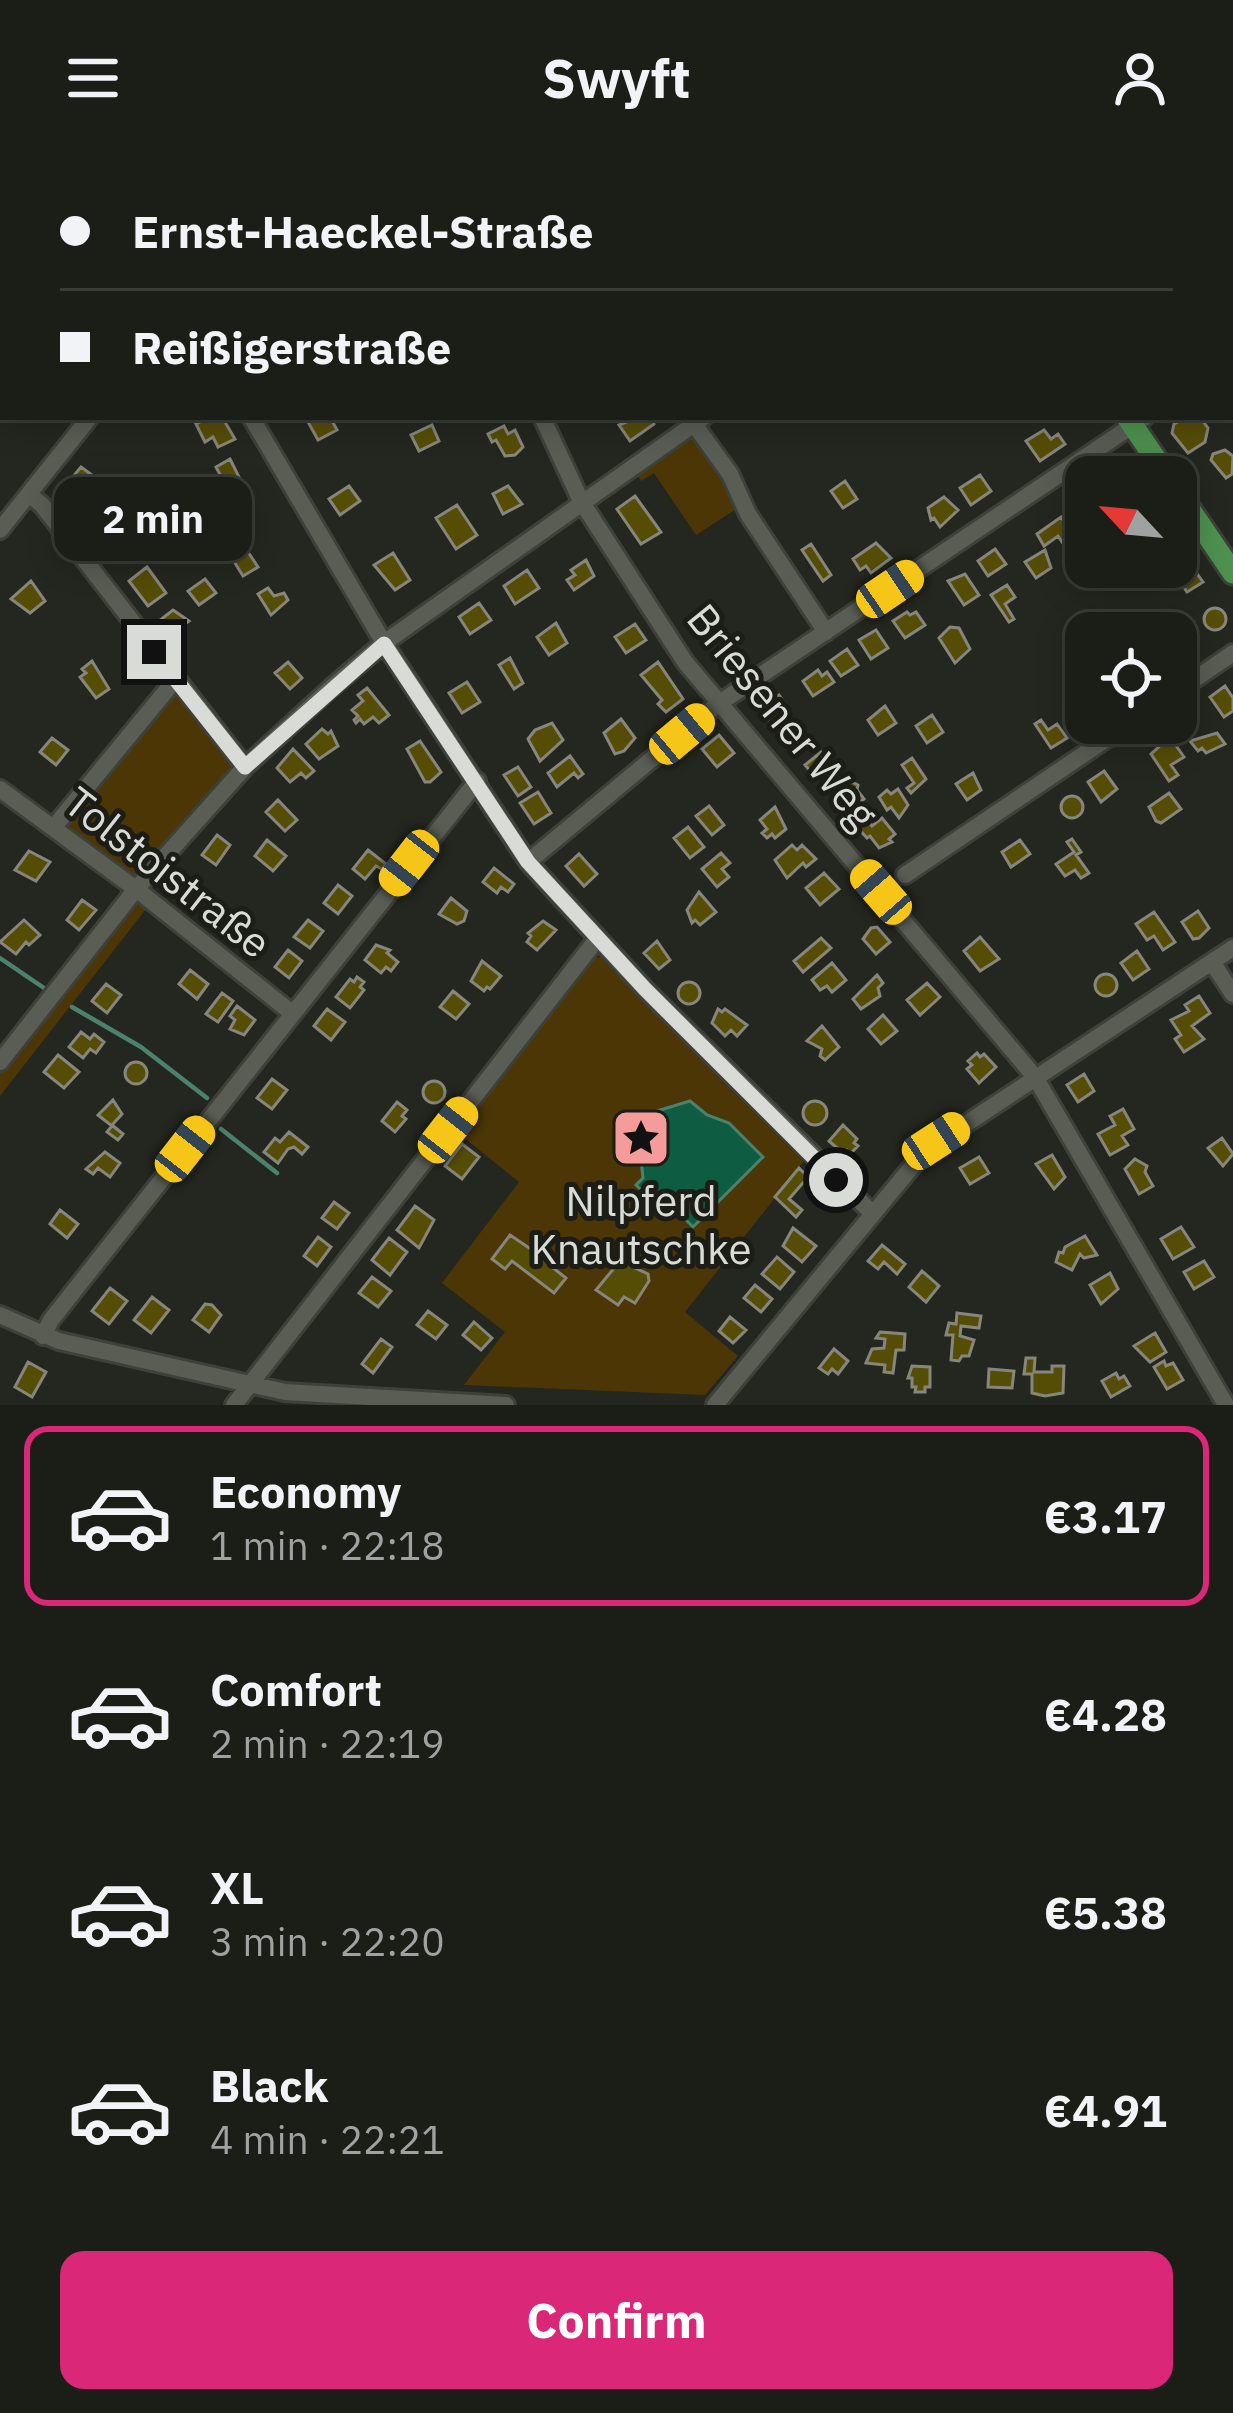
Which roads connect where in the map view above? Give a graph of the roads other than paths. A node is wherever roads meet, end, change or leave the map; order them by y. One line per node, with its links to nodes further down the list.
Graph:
1 (85, 420): 7 (street)
2 (253, 420): 13 (street)
3 (543, 420): 8 (street, Briesener Weg)
4 (1135, 420): 6 (main road); 12 (street)
5 (699, 421): 8 (street); 12 (street)
6 (1156, 456)
7 (29, 494): 10 (street); 16 (street)
8 (581, 501): 13 (street); 17 (street, Briesener Weg)
9 (1197, 521): 11 (main road)
10 (2, 525)
11 (1233, 573)
12 (826, 632): 17 (street)
13 (384, 644): 19 (street); 20 (street)
14 (1233, 653): 15 (street)
15 (1197, 678)
16 (175, 680): 19 (street); 22 (street)
17 (718, 704): 23 (street); 32 (street, Briesener Weg)
18 (1099, 744): 24 (street)
19 (245, 767): 25 (street)
20 (477, 781): 23 (street); 30 (street)
21 (0, 789): 22 (street, Tolstoistraße)
22 (54, 826): 25 (street, Tolstoistraße)
23 (528, 862): 26 (street)
24 (905, 874)
25 (136, 889): 30 (street, Tolstoistraße); 31 (street)
26 (597, 939): 33 (street); 36 (street)
27 (1233, 949): 28 (street)
28 (1212, 962): 29 (street); 32 (street)
29 (1233, 994)
30 (292, 1013): 35 (street)
31 (0, 1062)
32 (1035, 1077): 33 (street); 41 (street, Briesener Weg)
33 (873, 1214): 40 (street)
34 (0, 1315): 35 (street)
35 (43, 1336): 36 (street)
36 (250, 1385): 37 (street); 38 (street)
37 (469, 1404): 39 (street)
38 (234, 1405)
39 (506, 1405)
40 (716, 1405)
41 (1229, 1405)

